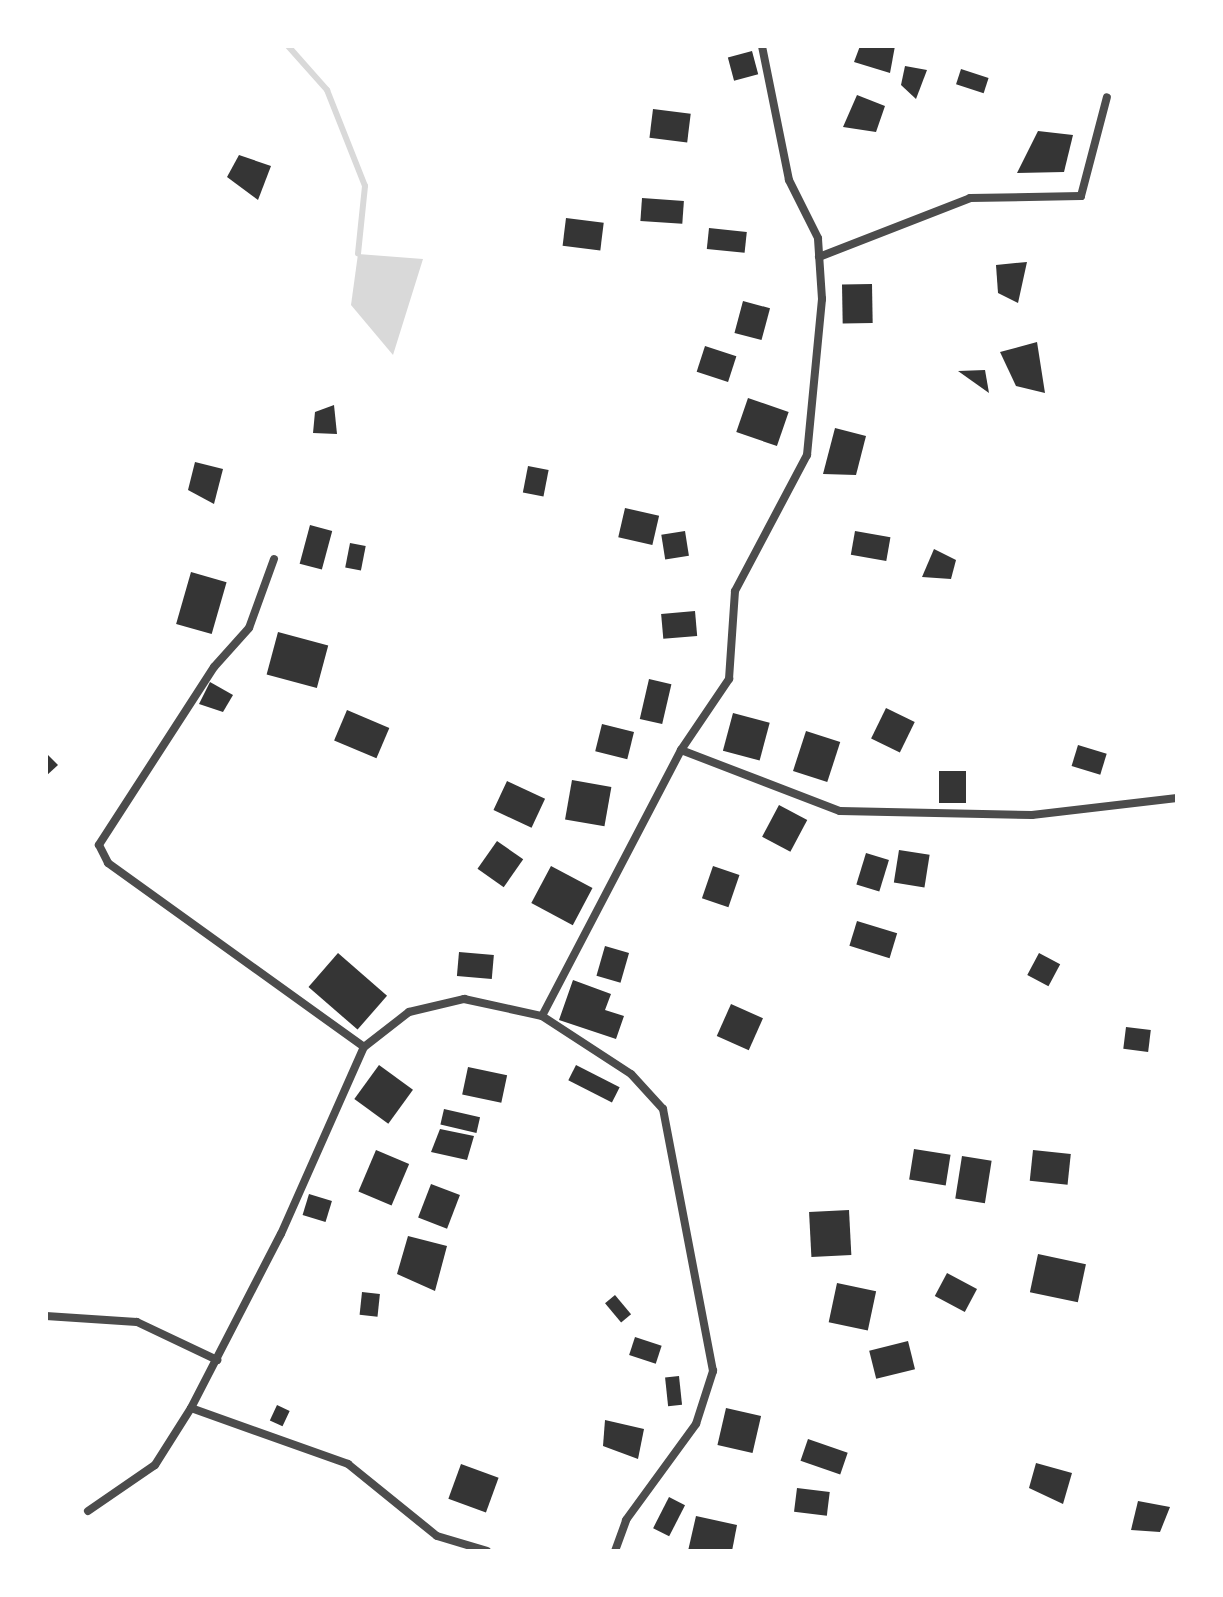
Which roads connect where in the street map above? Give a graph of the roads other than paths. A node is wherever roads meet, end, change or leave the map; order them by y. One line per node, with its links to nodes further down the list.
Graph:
1 (762, 46): 3 (street)
2 (1107, 97): 3 (street)
3 (819, 257): 5 (street)
4 (274, 559): 8 (street)
5 (681, 750): 6 (street); 7 (street)
6 (1177, 798)
7 (542, 1016): 8 (street); 14 (street)
8 (364, 1047): 10 (street)
9 (46, 1316): 10 (street)
10 (217, 1360): 11 (street)
11 (191, 1408): 12 (street); 13 (street)
12 (88, 1511)
13 (487, 1551)
14 (615, 1551)

